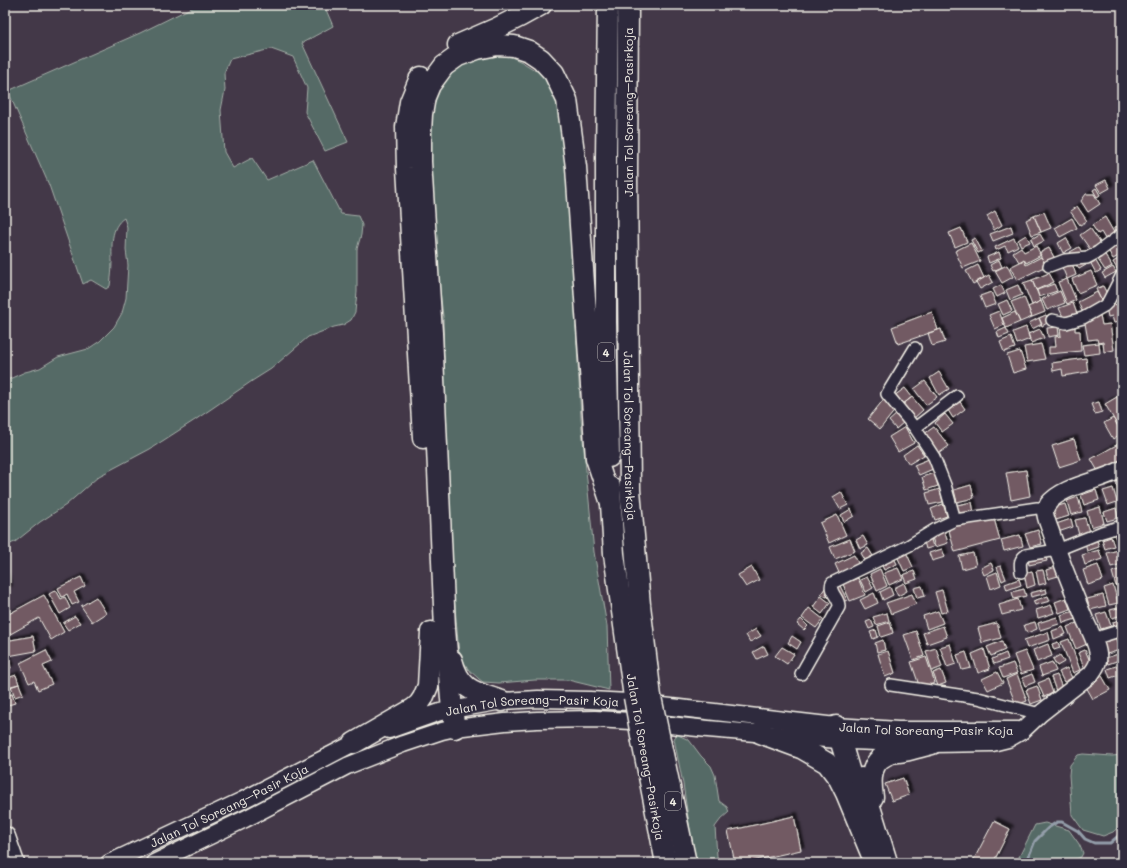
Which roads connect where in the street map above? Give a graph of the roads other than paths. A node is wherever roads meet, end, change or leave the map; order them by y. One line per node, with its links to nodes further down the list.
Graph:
1 (541, 5): 18 (highway)
2 (608, 5): 12 (highway, Jalan Tol Soreang–Pasirkoja / 4)
3 (628, 5): 23 (highway, Jalan Tol Soreang–Pasirkoja / 4)
4 (1122, 234): 5 (street)
5 (1049, 266)
6 (1122, 275): 7 (street)
7 (1052, 320)
8 (915, 348): 10 (street)
9 (957, 396): 10 (street)
10 (915, 428): 14 (street)
11 (1122, 469): 13 (street)
12 (610, 500): 18 (highway); 23 (highway, Jalan Tol Soreang–Pasirkoja / 4)
13 (1045, 509): 14 (street); 16 (street)
14 (955, 520): 21 (street)
15 (1122, 526): 16 (street)
16 (1057, 550): 17 (street); 20 (street)
17 (1021, 572)
18 (438, 630): 24 (highway); 26 (highway); 31 (highway)
19 (1122, 630): 20 (street)
20 (1093, 639): 25 (street)
21 (801, 674)
22 (891, 685): 25 (street)
23 (643, 697): 30 (highway, Jalan Tol Soreang–Pasirkoja / 4, bridge)
24 (502, 701): 26 (street, Jalan Tol Soreang–Pasir Koja); 29 (street, Jalan Tol Soreang–Pasir Koja)
25 (1040, 714): 27 (street)
26 (447, 720): 28 (street, Jalan Tol Soreang–Pasir Koja); 31 (street, Jalan Tol Soreang–Pasir Koja); 35 (street, Jalan Tol Soreang–Pasir Koja)
27 (1022, 730): 29 (street, Jalan Tol Soreang–Pasir Koja); 32 (street, Jalan Tol Soreang–Pasir Koja)
28 (760, 733): 29 (street, Jalan Tol Soreang–Pasir Koja); 38 (highway)
29 (843, 733): 32 (street, Jalan Tol Soreang–Pasir Koja); 33 (highway); 38 (highway)
30 (651, 740): 36 (highway, Jalan Tol Soreang–Pasirkoja / 4); 37 (highway, Jalan Tol Soreang–Pasirkoja / 4)
31 (354, 743): 34 (street, Jalan Tol Soreang–Pasir Koja)
32 (932, 744): 33 (highway)
33 (879, 838): 39 (highway)
34 (109, 863)
35 (154, 863)
36 (666, 863)
37 (686, 863)
38 (876, 863)
39 (887, 863)

